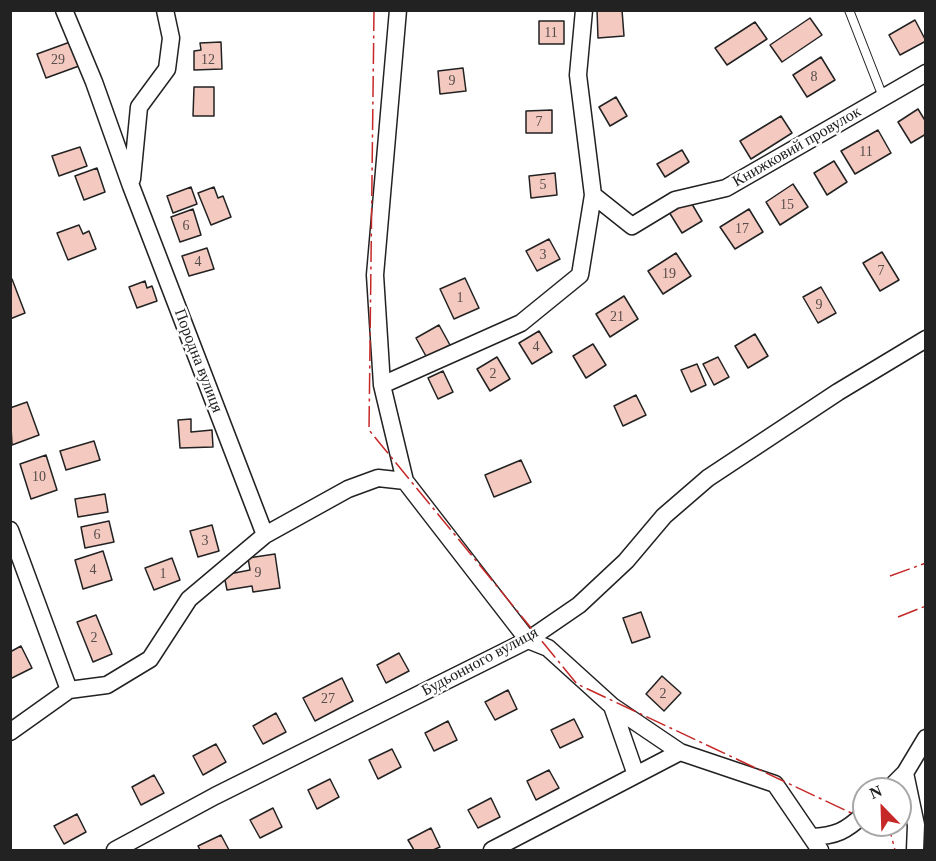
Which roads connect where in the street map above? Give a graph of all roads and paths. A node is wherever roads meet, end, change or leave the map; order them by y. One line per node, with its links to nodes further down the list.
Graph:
1 (64, 10): 8 (street, Породна вулиця)
2 (165, 10): 8 (street, Породна вулиця)
3 (398, 10): 11 (street)
4 (584, 10): 9 (street)
5 (849, 10): 7 (lane)
6 (926, 73): 7 (street, Книжковий провулок)
7 (883, 97): 9 (street, Книжковий провулок)
8 (131, 186): 14 (street, Породна вулиця)
9 (593, 195): 11 (street)
10 (926, 339): 15 (street, Будьонного вулиця)
11 (382, 385): 12 (street)
12 (405, 481): 14 (street); 15 (street)
13 (10, 530): 16 (street)
14 (265, 535): 16 (street)
15 (528, 640): 17 (street); 26 (street, Будьонного вулиця)
16 (69, 690): 18 (street)
17 (612, 706): 20 (street); 22 (street)
18 (10, 732)
19 (926, 738): 21 (street)
20 (680, 752): 22 (street); 25 (street)
21 (905, 773): 23 (street); 28 (street)
22 (636, 775): 27 (street)
23 (901, 777)
24 (852, 824): 25 (street)
25 (816, 844)
26 (115, 850)
27 (492, 850)
28 (915, 850)

